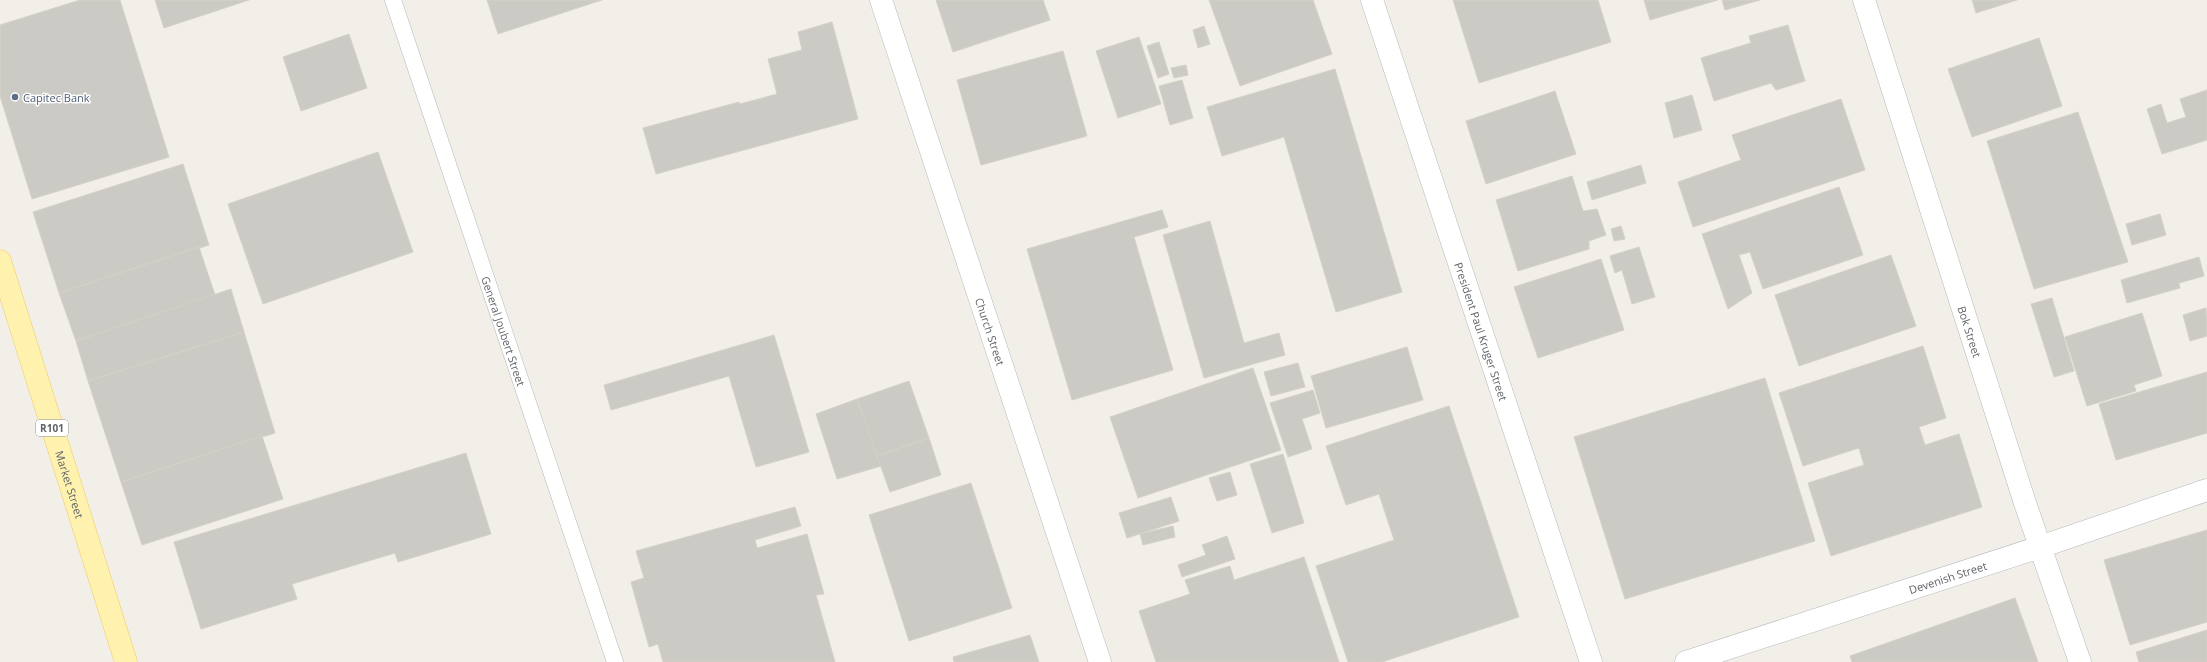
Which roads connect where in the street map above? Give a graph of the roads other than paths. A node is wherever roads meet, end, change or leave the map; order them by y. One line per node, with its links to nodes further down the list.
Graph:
1 (393, 0): 9 (lane, General Joubert Street)
2 (881, 0): 10 (street, Church Street)
3 (1372, 0): 11 (street, President Paul Kruger Street)
4 (1864, 0): 7 (street, Bok Street)
5 (0, 261): 8 (main road, Market Street / R101)
6 (2207, 490): 7 (street, Devenish Street)
7 (2040, 547): 12 (street, Devenish Street); 13 (street, Bok Street)
8 (126, 662)
9 (615, 662)
10 (1100, 662)
11 (1591, 662)
12 (1686, 662)
13 (2080, 662)

